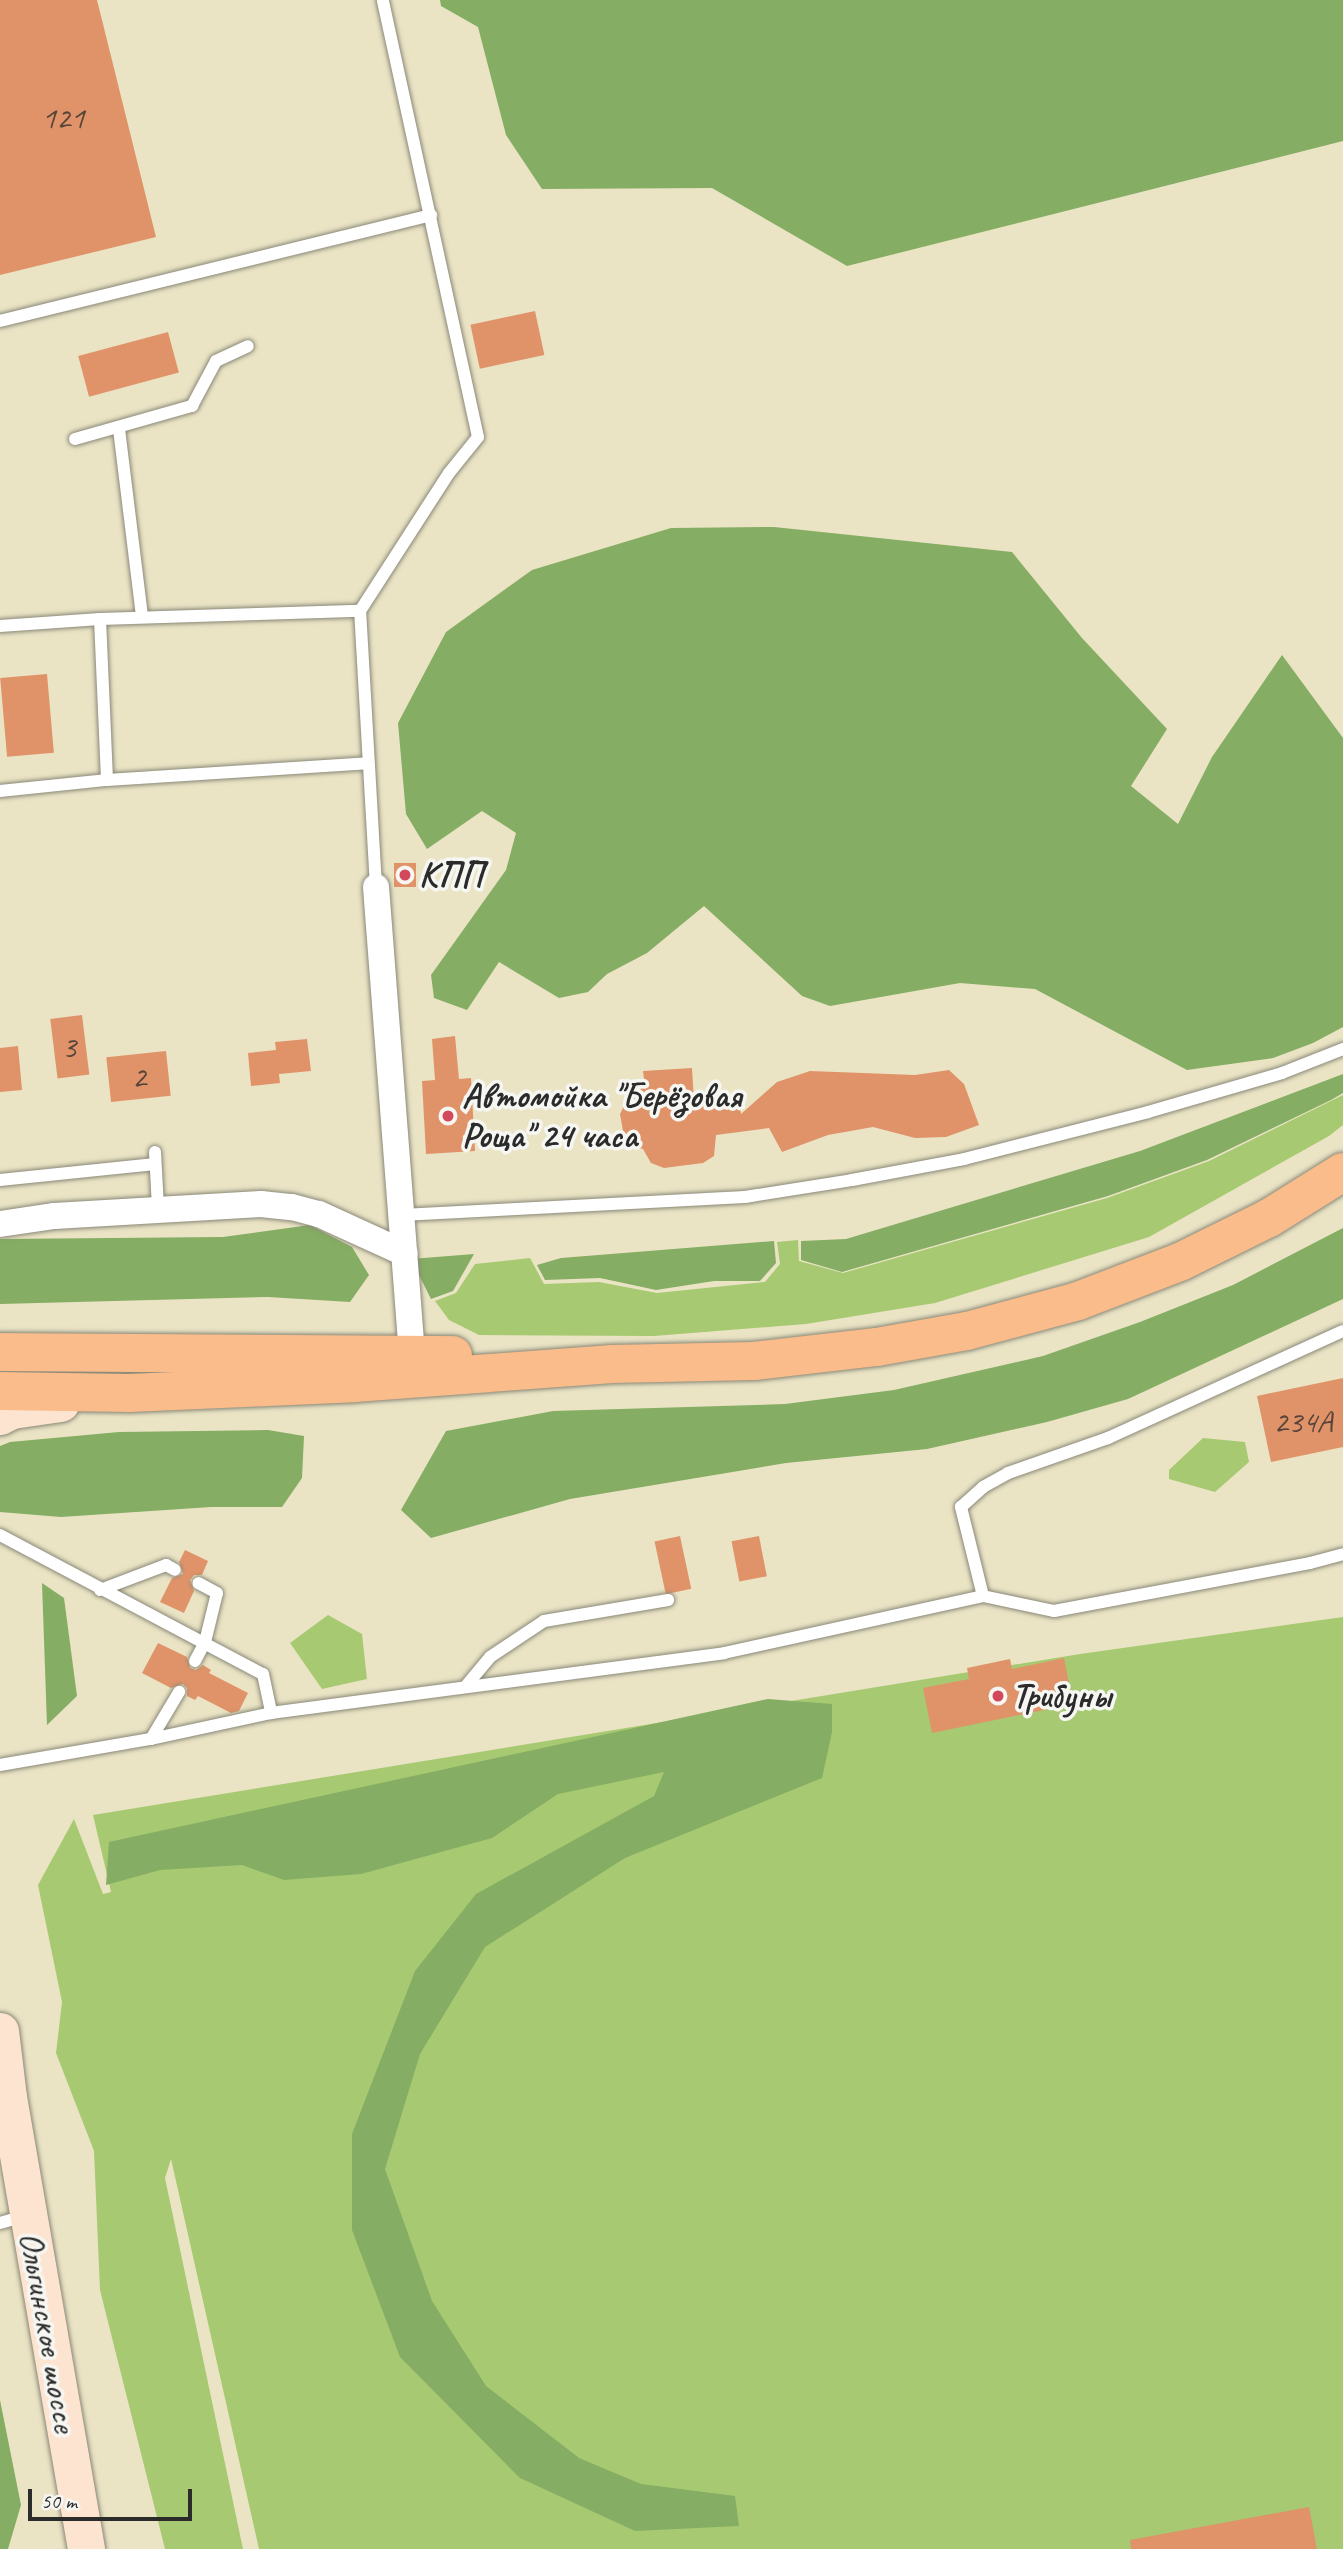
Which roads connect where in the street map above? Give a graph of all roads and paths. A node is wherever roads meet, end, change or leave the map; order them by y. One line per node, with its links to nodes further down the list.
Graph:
1 (383, 0): 2 (lane)
2 (431, 215): 3 (lane); 7 (lane)
3 (0, 321)
4 (248, 346): 5 (lane)
5 (119, 429): 6 (lane); 8 (lane)
6 (75, 439)
7 (360, 611): 8 (lane); 11 (lane)
8 (142, 617): 9 (lane)
9 (100, 618): 10 (lane); 12 (lane)
10 (0, 626)
11 (368, 763): 12 (lane); 14 (lane)
12 (107, 780): 13 (lane)
13 (0, 791)
14 (376, 887): 19 (street)
15 (1343, 1049): 19 (lane)
16 (1343, 1172): 25 (main road)
17 (0, 1180): 18 (lane)
18 (158, 1208): 20 (street); 21 (street)
19 (402, 1216): 21 (street)
20 (0, 1224)
21 (404, 1253): 24 (street)
22 (1343, 1331): 34 (lane)
23 (0, 1352): 24 (main road)
24 (412, 1353): 25 (main road)
25 (612, 1364): 27 (main road)
26 (0, 1391): 27 (main road)
27 (129, 1393): 28 (main road)
28 (0, 1416)
29 (0, 1535): 33 (lane)
30 (1343, 1554): 34 (lane)
31 (175, 1570): 33 (lane)
32 (198, 1583): 36 (lane)
33 (100, 1590): 36 (lane)
34 (983, 1596): 38 (lane)
35 (668, 1600): 38 (lane)
36 (205, 1642): 37 (lane); 40 (lane)
37 (195, 1661)
38 (465, 1687): 40 (lane)
39 (179, 1692): 41 (lane)
40 (271, 1713): 41 (lane)
41 (151, 1739): 42 (lane)
42 (0, 1765)
43 (0, 2031): 44 (main road, Ольгинское шоссе)
44 (14, 2219): 45 (main road, Ольгинское шоссе)
45 (86, 2549)

